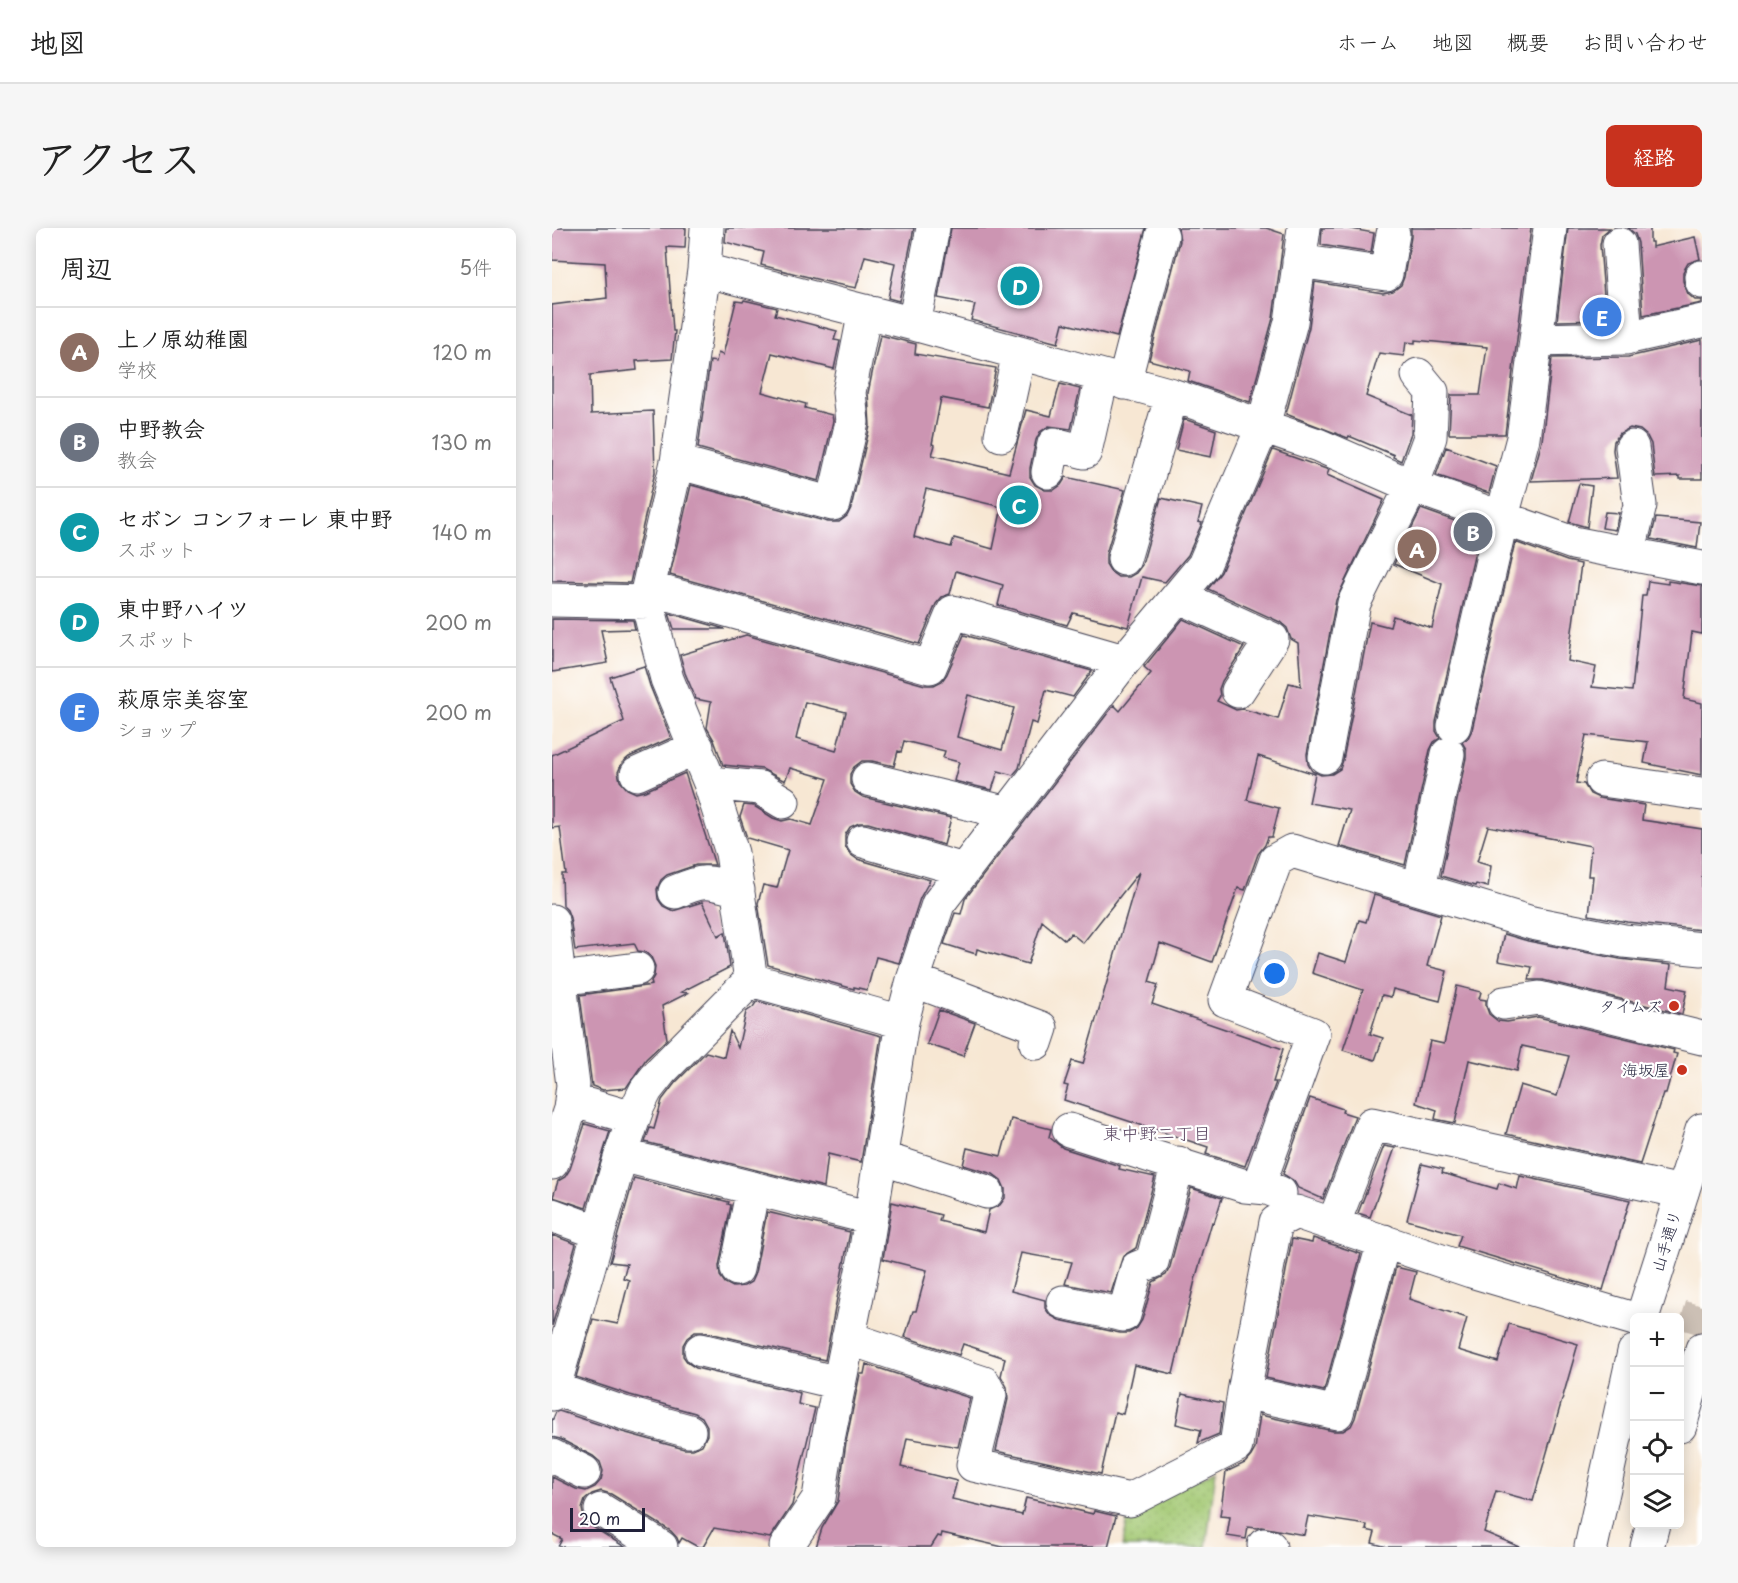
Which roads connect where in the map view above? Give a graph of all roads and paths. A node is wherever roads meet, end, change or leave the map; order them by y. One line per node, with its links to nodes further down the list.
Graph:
1 (706, 228): 9 (street)
2 (933, 228): 12 (street)
3 (1304, 228): 8 (street)
4 (1550, 228): 14 (street)
5 (1393, 234): 8 (street)
6 (1162, 236): 17 (street)
7 (1619, 244): 13 (street)
8 (1299, 261): 19 (street)
9 (704, 270): 10 (street); 22 (street)
10 (864, 311): 12 (street); 22 (street)
11 (1702, 321): 13 (street)
12 (914, 324): 15 (street)
13 (1626, 338): 14 (street)
14 (1536, 340): 25 (street)
15 (1019, 353): 17 (street); 20 (street)
16 (1418, 375): 24 (street)
17 (1113, 380): 18 (street); 23 (street)
18 (1172, 395): 19 (street); 27 (street)
19 (1263, 426): 24 (street); 30 (street)
20 (1001, 435)
21 (1632, 447): 26 (street)
22 (677, 462): 29 (street)
23 (1048, 472)
24 (1412, 486): 25 (street); 35 (street)
25 (1502, 517): 26 (street); 45 (street)
26 (1628, 554): 28 (street)
27 (1124, 559)
28 (1702, 568)
29 (649, 595): 31 (street); 32 (street); 34 (street)
30 (1178, 596): 32 (street); 33 (street)
31 (552, 600)
32 (1125, 661): 42 (street)
33 (1238, 691)
34 (697, 747): 36 (street); 39 (street)
35 (1325, 757)
36 (637, 774)
37 (868, 779): 42 (street)
38 (1602, 780): 40 (street)
39 (710, 783): 41 (street); 46 (street)
40 (1702, 794)
41 (783, 802)
42 (1008, 813): 44 (street)
43 (863, 841): 44 (street)
44 (964, 870): 53 (street)
45 (1419, 888): 49 (street); 67 (street)
46 (738, 890): 47 (street); 52 (street)
47 (675, 892)
48 (552, 921): 51 (street)
49 (1702, 949)
50 (637, 969): 51 (street)
51 (560, 979): 58 (street)
52 (751, 980): 55 (street); 59 (street)
53 (913, 980): 55 (street); 57 (street)
54 (1504, 1003): 56 (street)
55 (902, 1022): 63 (street)
56 (1702, 1038)
57 (1036, 1043)
58 (571, 1100): 59 (street); 64 (street)
59 (633, 1118): 62 (street)
60 (1069, 1130): 65 (street)
61 (1702, 1130): 69 (street, 山手通り)
62 (621, 1155): 66 (street); 74 (street)
63 (881, 1158): 68 (street); 72 (street)
64 (552, 1163)
65 (1178, 1163): 67 (street); 78 (street)
66 (747, 1187): 72 (street); 75 (street); 77 (street)
67 (1258, 1187): 71 (street)
68 (987, 1192)
69 (1682, 1192): 73 (street); 79 (street, 山手通り)
70 (552, 1215): 74 (street)
71 (1290, 1215): 73 (street); 88 (street)
72 (872, 1218): 81 (street)
73 (1333, 1225): 76 (street)
74 (598, 1232): 87 (street)
75 (731, 1237)
76 (1384, 1241): 80 (street); 88 (street)
77 (737, 1269)
78 (1063, 1302)
79 (1643, 1313)
80 (1630, 1318)
81 (848, 1338): 85 (street); 88 (street)
82 (1702, 1349): 86 (street)
83 (701, 1350): 85 (street)
84 (1632, 1367): 97 (street)
85 (839, 1383): 96 (street)
86 (1696, 1386): 89 (street)
87 (553, 1392): 90 (street)
88 (1244, 1392)
89 (1682, 1421)
90 (689, 1431)
91 (552, 1456): 92 (street)
92 (584, 1472)
93 (601, 1510): 95 (street)
94 (1652, 1529): 98 (street)
95 (661, 1547)
96 (786, 1547)
97 (1592, 1547)
98 (1647, 1547)

